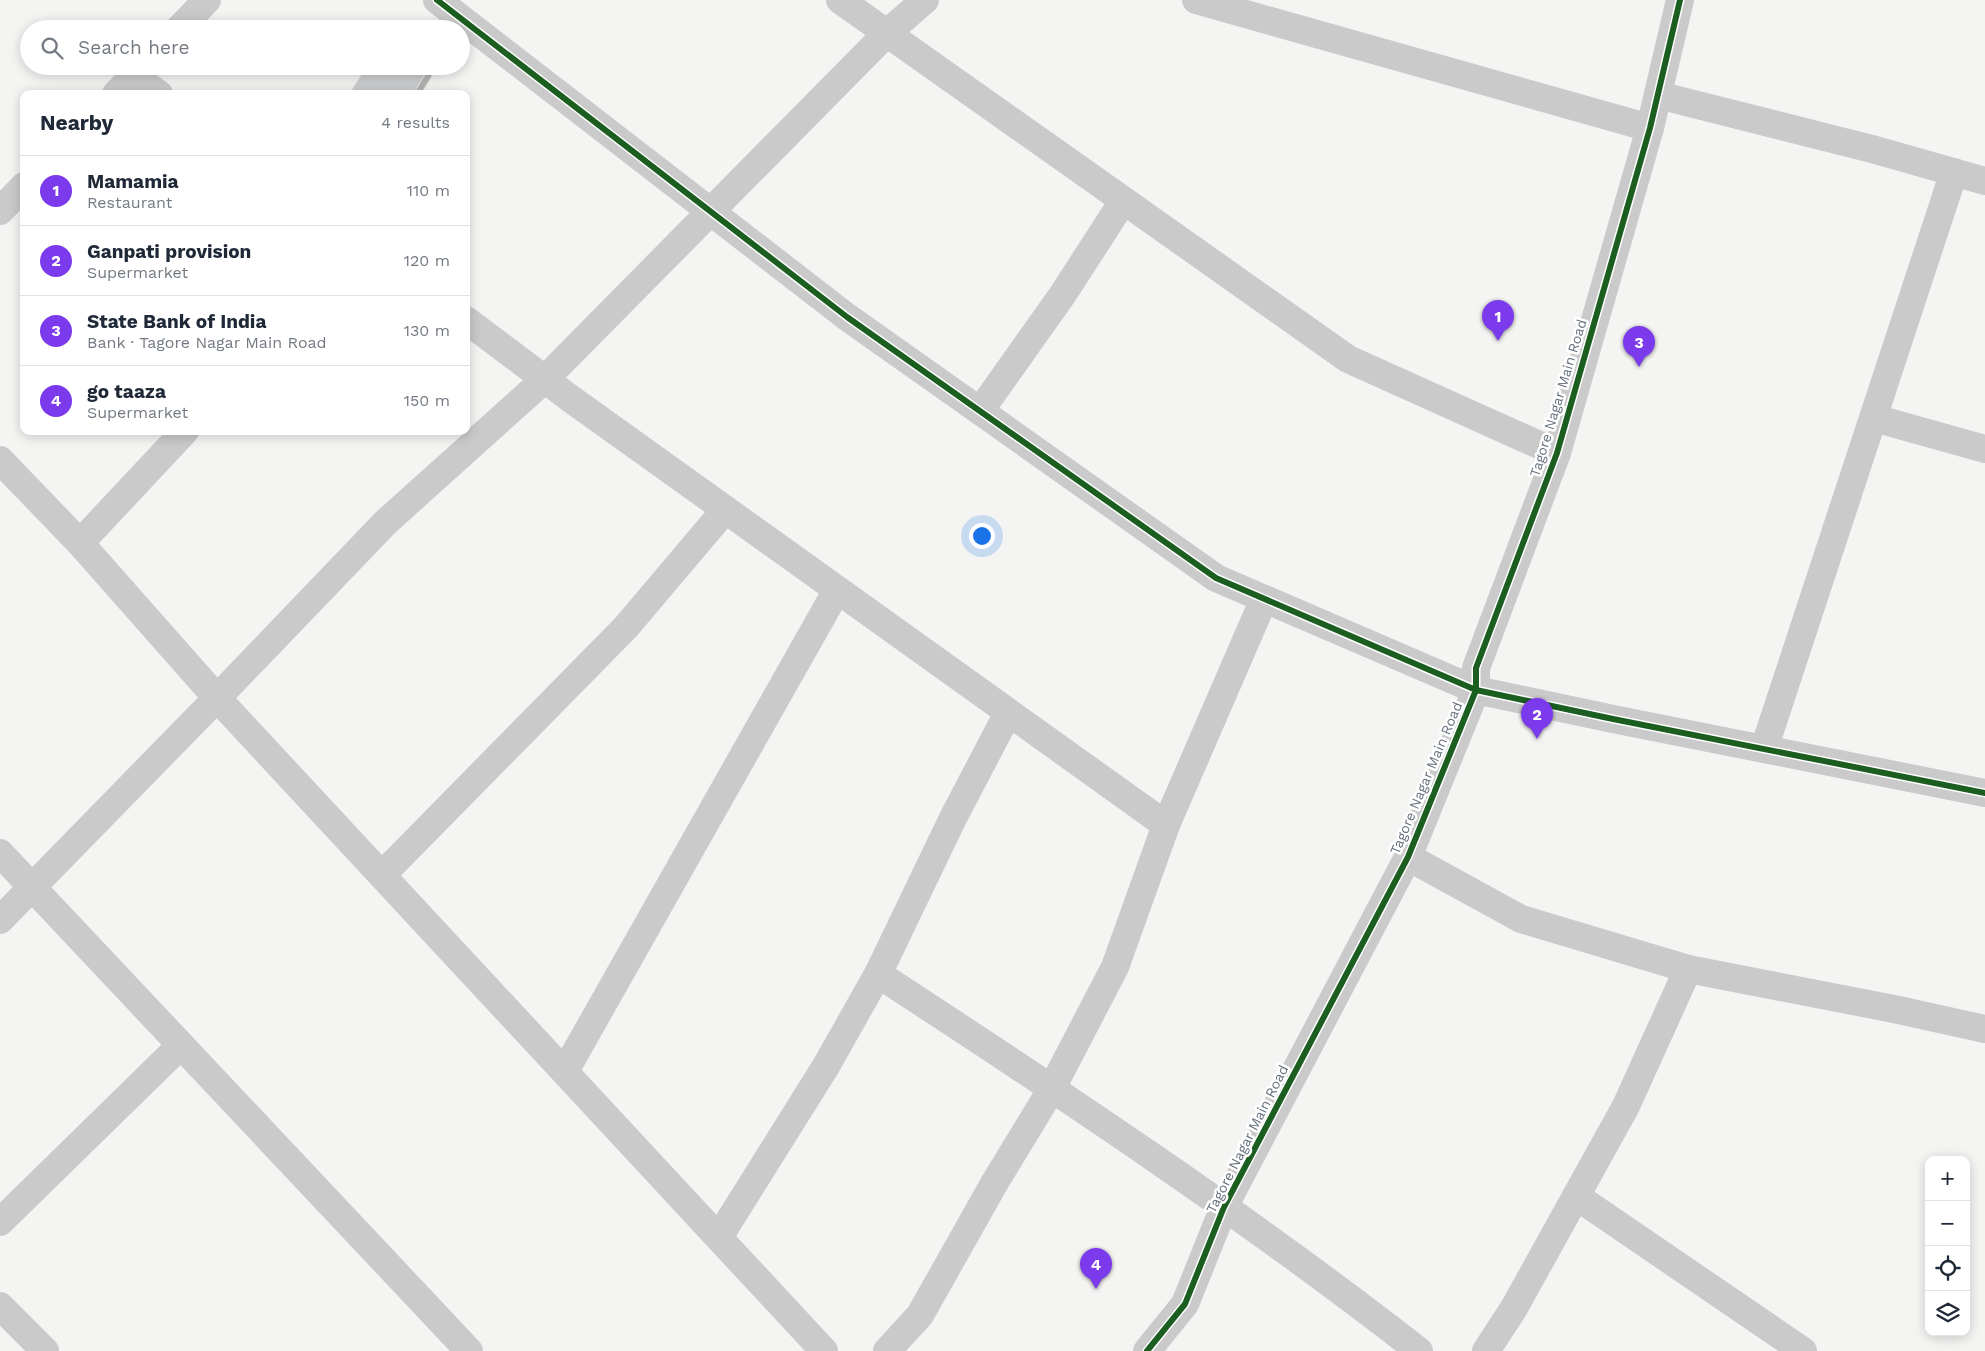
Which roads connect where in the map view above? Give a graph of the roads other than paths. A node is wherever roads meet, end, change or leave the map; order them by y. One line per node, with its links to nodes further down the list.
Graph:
1 (206, 0): 7 (street)
2 (438, 0): 8 (street)
3 (840, 0): 10 (street)
4 (925, 0): 10 (street)
5 (1196, 0): 14 (street)
6 (1680, 0): 13 (street, Tagore Nagar Main Road)
7 (187, 20)
8 (464, 20)
9 (470, 25): 20 (street)
10 (887, 33): 18 (street); 20 (street)
11 (131, 79): 12 (street)
12 (152, 90)
13 (1658, 95): 14 (street, Tagore Nagar Main Road); 15 (street)
14 (1650, 128): 27 (street, Tagore Nagar Main Road)
15 (1954, 172): 16 (street); 24 (street)
16 (1985, 180)
17 (20, 190): 19 (street)
18 (1123, 201): 23 (street); 27 (street)
19 (0, 211)
20 (710, 211): 22 (street); 23 (street)
21 (470, 323): 22 (street)
22 (545, 379): 29 (street); 34 (street)
23 (980, 411): 32 (street)
24 (1874, 418): 26 (street); 36 (street)
25 (181, 435): 30 (street)
26 (1985, 449)
27 (1557, 453): 33 (street, Tagore Nagar Main Road)
28 (0, 460): 30 (street)
29 (726, 510): 31 (street); 41 (street)
30 (80, 543): 34 (street)
31 (837, 590): 35 (street); 48 (street)
32 (1264, 599): 33 (street); 38 (street)
33 (1476, 690): 36 (street); 40 (street, Tagore Nagar Main Road)
34 (217, 698): 41 (street); 42 (street)
35 (1008, 713): 38 (street); 45 (street)
36 (1764, 749): 37 (street)
37 (1985, 793)
38 (1166, 825): 49 (street)
39 (0, 853): 42 (street)
40 (1408, 856): 44 (street); 51 (street, Tagore Nagar Main Road)
41 (382, 875): 48 (street)
42 (33, 888): 43 (street); 47 (street)
43 (0, 920)
44 (1688, 969): 46 (street); 50 (street)
45 (878, 974): 49 (street); 53 (street)
46 (1985, 1029)
47 (181, 1045): 52 (street); 56 (street)
48 (565, 1071): 53 (street)
49 (1051, 1090): 51 (street); 58 (street)
50 (1576, 1196): 61 (street); 62 (street)
51 (1224, 1207): 59 (street, Tagore Nagar Main Road); 60 (street)
52 (0, 1222)
53 (718, 1237): 57 (street)
54 (0, 1306): 55 (street)
55 (44, 1351)
56 (469, 1351)
57 (824, 1351)
58 (887, 1351)
59 (1147, 1351)
60 (1419, 1351)
61 (1486, 1351)
62 (1803, 1351)

